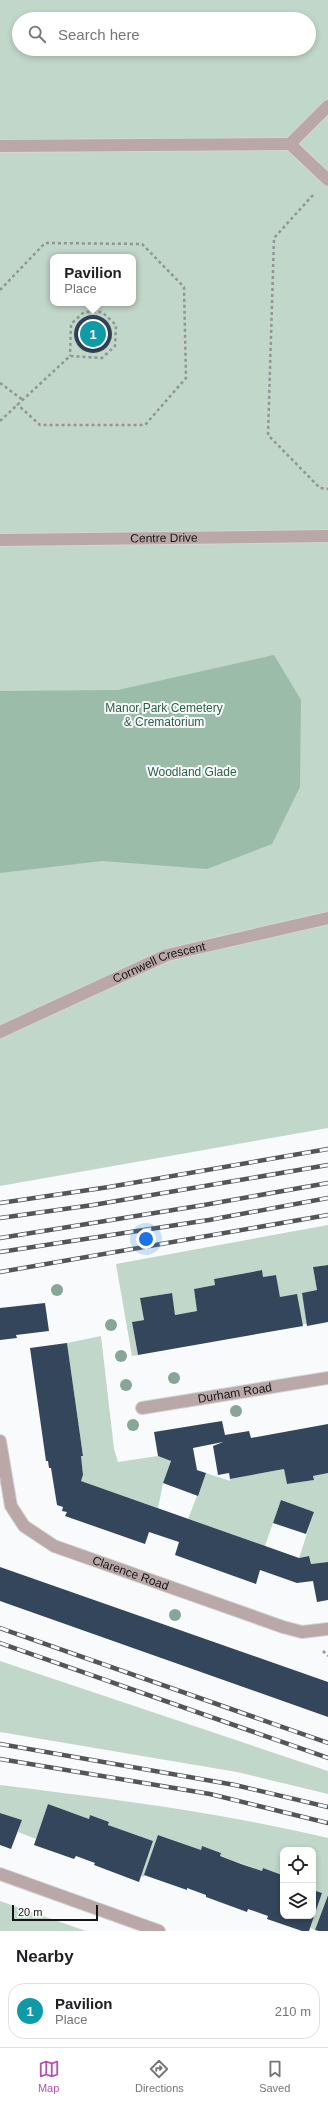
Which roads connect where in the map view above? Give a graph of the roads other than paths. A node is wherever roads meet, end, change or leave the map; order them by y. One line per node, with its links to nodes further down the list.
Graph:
1 (328, 106): 2 (street)
2 (290, 144): 3 (street); 4 (street)
3 (0, 146)
4 (328, 180)
5 (328, 536): 6 (street, Centre Drive)
6 (0, 540)
7 (328, 918): 8 (street, Cornwell Crescent)
8 (0, 1032)
9 (328, 1378): 10 (street, Durham Road)
10 (142, 1408)
11 (0, 1441): 12 (street, Clarence Road)
12 (328, 1630)
13 (0, 1874): 14 (street)
14 (159, 1931)

